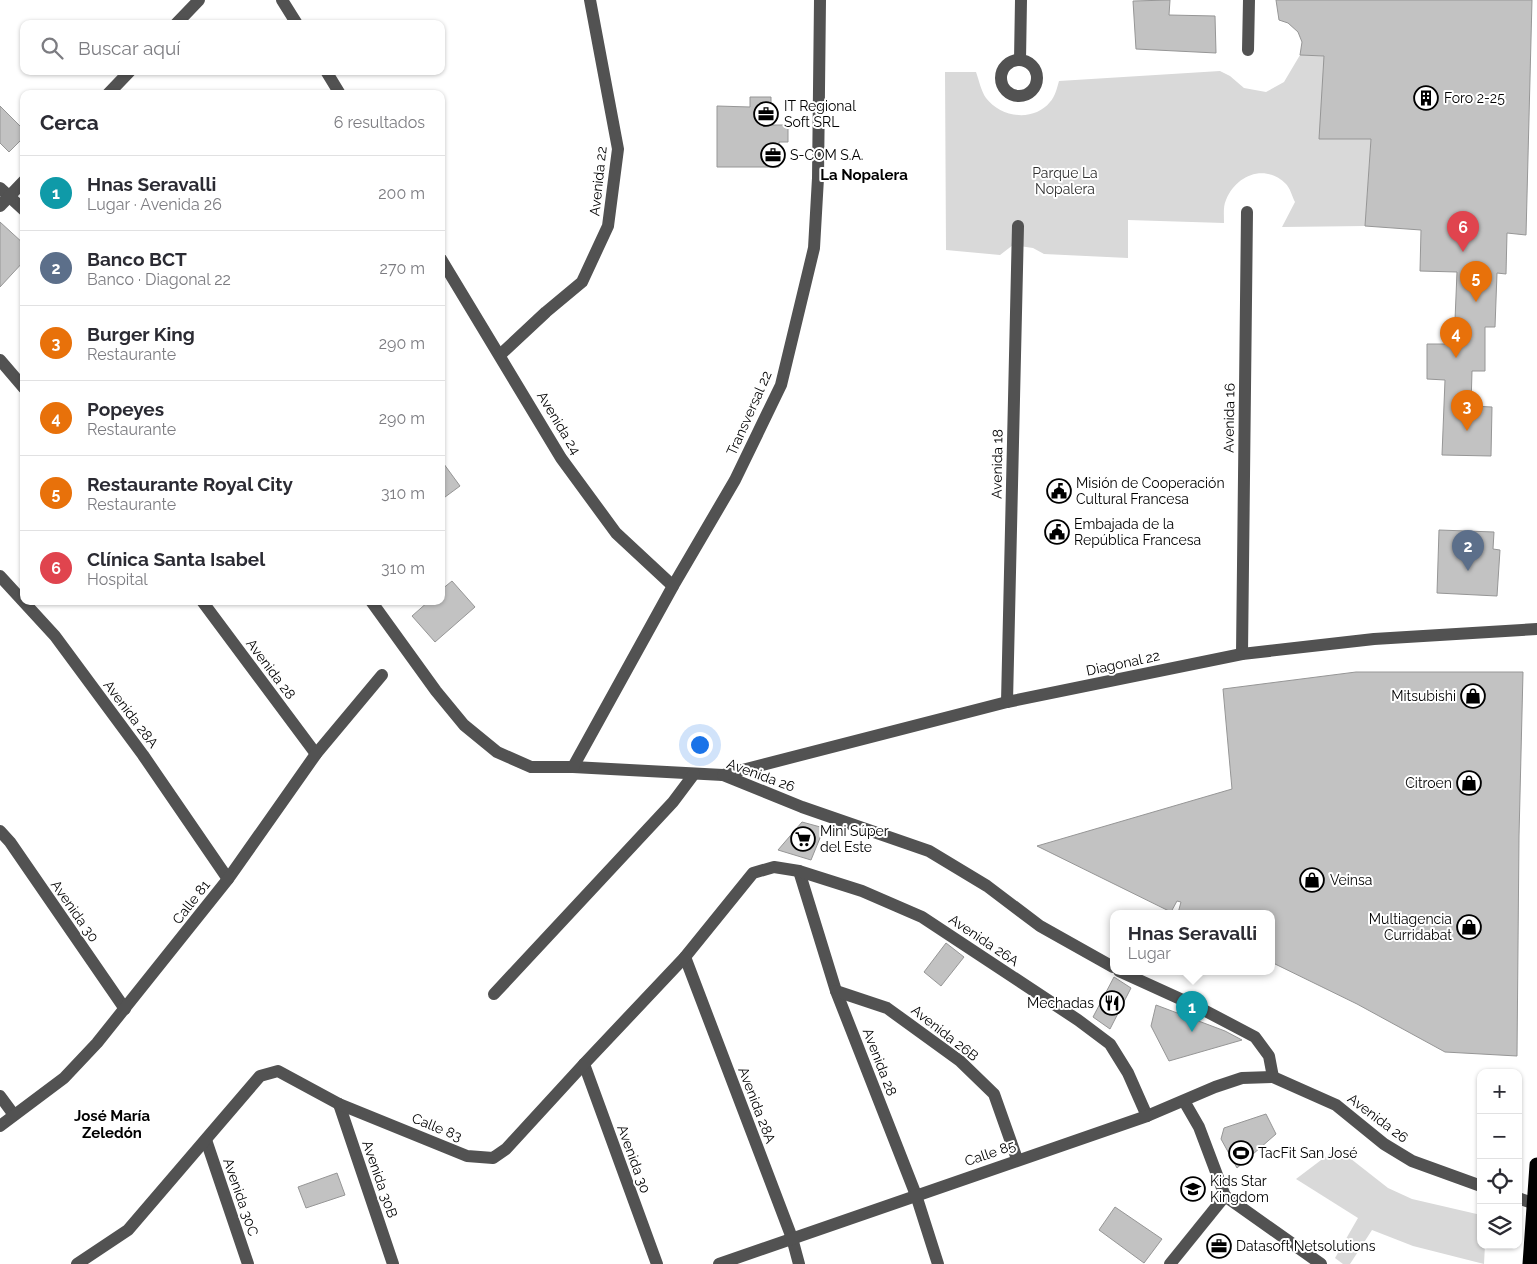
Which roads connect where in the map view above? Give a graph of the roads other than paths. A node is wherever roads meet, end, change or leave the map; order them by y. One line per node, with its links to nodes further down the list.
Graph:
1 (200, 0): 7 (street)
2 (282, 0): 8 (street)
3 (590, 0): 22 (street, Avenida 22)
4 (820, 0): 26 (street, Transversal 22)
5 (1022, 0): 10 (street)
6 (1249, 0): 9 (street)
7 (180, 20)
8 (294, 20)
9 (1248, 50)
10 (1020, 60)
11 (126, 75): 13 (street)
12 (328, 75): 14 (street)
13 (112, 90)
14 (338, 90)
15 (20, 183): 16 (street)
16 (4, 192): 17 (street); 18 (street)
17 (0, 206)
18 (20, 206)
19 (1247, 212): 32 (street, Avenida 16)
20 (1018, 226): 34 (street, Avenida 18)
21 (445, 265): 22 (street, Avenida 24)
22 (500, 354): 26 (street, Avenida 24)
23 (0, 360): 24 (street)
24 (20, 383)
25 (0, 576): 27 (street, Avenida 28A)
26 (673, 586): 36 (street, Transversal 22)
27 (20, 598)
28 (26, 605): 42 (street, Avenida 28A)
29 (205, 605): 35 (street, Avenida 28)
30 (373, 605): 36 (street, Avenida 26)
31 (1537, 629): 32 (street, Diagonal 22)
32 (1242, 654): 34 (street, Diagonal 22)
33 (382, 675): 35 (street, Calle 81)
34 (1007, 702): 38 (street, Diagonal 22)
35 (316, 754): 42 (street, Calle 81)
36 (573, 767): 37 (street, Avenida 26)
37 (694, 774): 38 (street, Avenida 26); 47 (street)
38 (724, 775): 44 (street, Avenida 26)
39 (0, 831): 48 (street, Avenida 30)
40 (799, 871): 41 (street, Avenida 26A); 46 (street, Avenida 28); 55 (street, Avenida 26A)
41 (753, 873): 43 (street, Calle 83)
42 (228, 879): 48 (street, Calle 81)
43 (685, 957): 49 (street, Calle 83); 65 (street, Avenida 28A)
44 (1110, 966)
45 (1128, 975): 50 (street)
46 (836, 991): 58 (street, Avenida 26B); 61 (street, Avenida 28)
47 (494, 994)
48 (125, 1009): 54 (street, Calle 81)
49 (584, 1064): 53 (street, Calle 83); 69 (street, Avenida 30)
50 (1273, 1077): 52 (street, Calle 85); 60 (street, Avenida 26)
51 (0, 1096): 54 (street)
52 (1184, 1101): 55 (street, Calle 85); 62 (street)
53 (339, 1104): 57 (street, Calle 83); 68 (street, Avenida 30B)
54 (14, 1115): 56 (street, Calle 81)
55 (1147, 1116): 58 (street, Calle 85)
56 (0, 1126)
57 (206, 1140): 66 (street, Calle 83); 67 (street, Avenida 30C)
58 (1017, 1159): 61 (street, Calle 85)
59 (1537, 1165): 64 (highway)
60 (1477, 1185)
61 (916, 1195): 65 (street, Calle 85); 72 (street, Avenida 28)
62 (1225, 1196): 73 (street); 74 (street)
63 (1522, 1199): 64 (street)
64 (1535, 1204): 75 (highway)
65 (792, 1238): 70 (street, Calle 85); 71 (street, Avenida 28A)
66 (77, 1264)
67 (248, 1264)
68 (393, 1264)
69 (657, 1264)
70 (719, 1264)
71 (798, 1264)
72 (938, 1264)
73 (1170, 1264)
74 (1321, 1264)
75 (1530, 1264)

